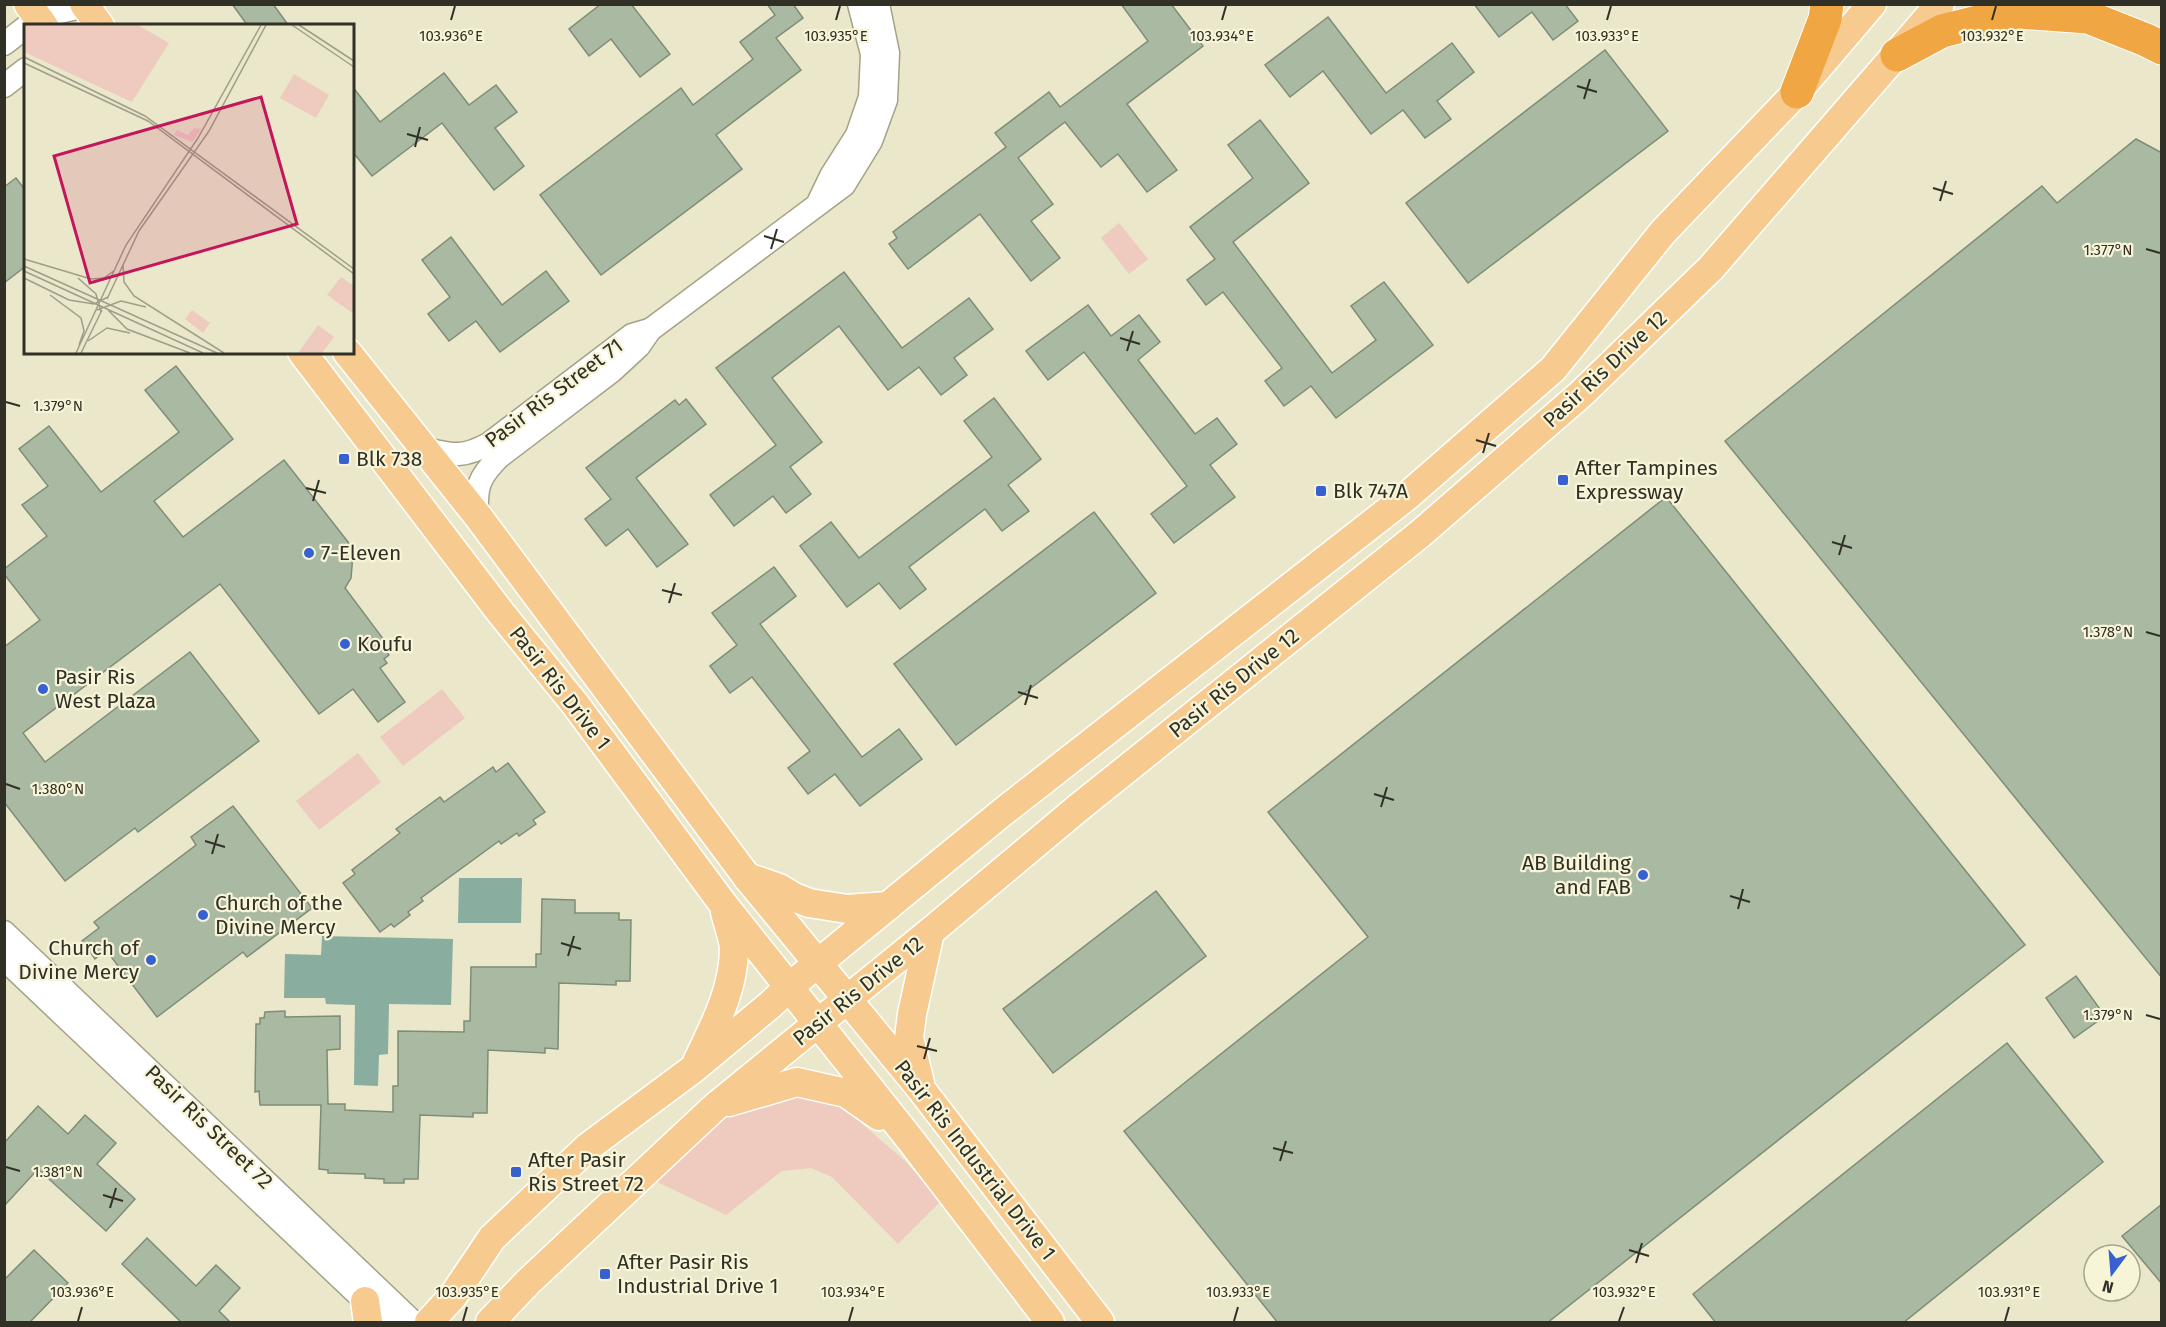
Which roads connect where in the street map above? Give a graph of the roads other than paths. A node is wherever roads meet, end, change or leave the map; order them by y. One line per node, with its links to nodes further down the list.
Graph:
1 (859, 4): 15 (street, Pasir Ris Street 71)
2 (878, 4): 15 (street, Pasir Ris Street 71)
3 (1827, 4): 14 (highway)
4 (1872, 4): 14 (main road, Pasir Ris Drive 12)
5 (1940, 4): 11 (main road, Pasir Ris Drive 12)
6 (85, 13): 7 (street)
7 (33, 20)
8 (24, 27): 9 (street)
9 (4, 44)
10 (2162, 48): 11 (highway)
11 (1897, 55): 25 (main road, Pasir Ris Drive 12)
12 (24, 71): 13 (street)
13 (4, 86)
14 (1797, 92): 23 (main road, Pasir Ris Drive 12)
15 (819, 202): 16 (street, Pasir Ris Street 71)
16 (650, 330): 19 (street, Pasir Ris Street 71); 20 (street, Pasir Ris Street 71)
17 (304, 354): 22 (main road, Pasir Ris Drive 1)
18 (349, 354): 19 (main road, Pasir Ris Drive 1)
19 (422, 448): 20 (main road, Pasir Ris Drive 1)
20 (477, 515): 21 (main road, Pasir Ris Drive 1)
21 (747, 877): 23 (main road); 27 (main road, Pasir Ris Drive 1)
22 (723, 904): 28 (main road, Pasir Ris Drive 1); 31 (main road)
23 (888, 906): 27 (main road, Pasir Ris Drive 12)
24 (4, 932): 37 (street, Pasir Ris Street 72)
25 (930, 932): 29 (main road, Pasir Ris Drive 12); 32 (main road)
26 (4, 959): 35 (street, Pasir Ris Street 72)
27 (817, 964): 28 (main road, Pasir Ris Drive 12); 29 (main road, Pasir Ris Drive 1)
28 (789, 987): 30 (main road, Pasir Ris Drive 1); 31 (main road, Pasir Ris Drive 12)
29 (848, 999): 30 (main road, Pasir Ris Drive 12); 32 (main road, Pasir Ris Industrial Drive 1)
30 (818, 1024): 33 (main road, Pasir Ris Drive 12); 34 (main road, Pasir Ris Industrial Drive 1)
31 (693, 1069): 38 (main road, Pasir Ris Drive 12)
32 (921, 1089): 41 (main road, Pasir Ris Industrial Drive 1)
33 (716, 1106): 34 (main road); 39 (main road, Pasir Ris Drive 12)
34 (909, 1138): 40 (main road, Pasir Ris Industrial Drive 1)
35 (366, 1312): 36 (street, Pasir Ris Street 72)
36 (387, 1323)
37 (413, 1323)
38 (429, 1323)
39 (490, 1323)
40 (1050, 1323)
41 (1100, 1323)

